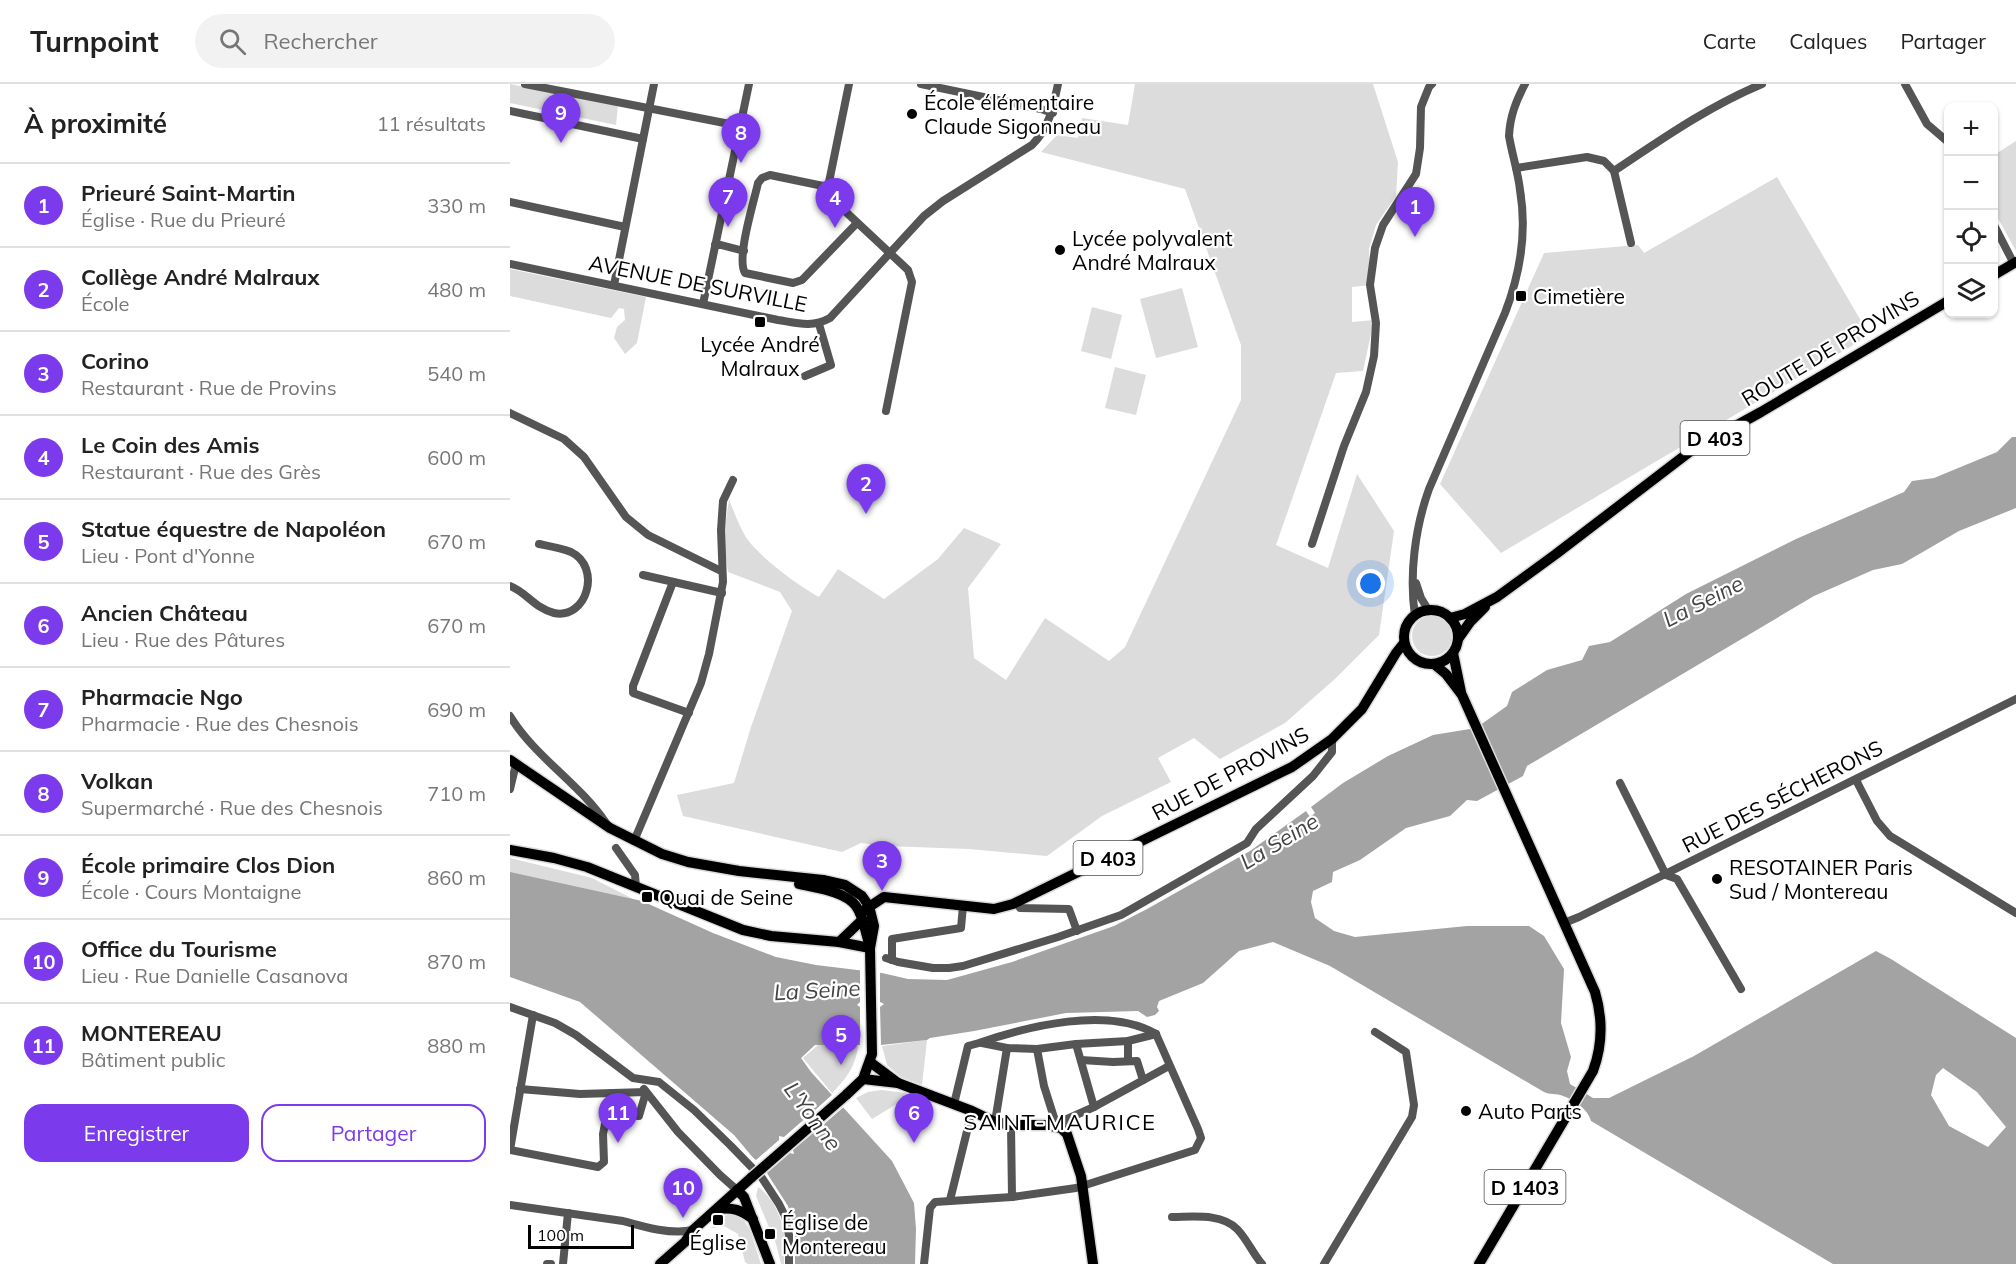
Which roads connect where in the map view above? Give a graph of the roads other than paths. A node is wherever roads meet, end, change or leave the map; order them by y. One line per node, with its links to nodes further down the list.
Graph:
1 (525, 84): 12 (street)
2 (654, 84): 12 (street)
3 (749, 84): 15 (street)
4 (849, 84): 20 (street)
5 (921, 84): 14 (street)
6 (1058, 84): 14 (street, AVENUE DE SURVILLE)
7 (1432, 84): 41 (street)
8 (1525, 84): 18 (street)
9 (1762, 84): 11 (street)
10 (1905, 84): 17 (street)
11 (1743, 88): 19 (street)
12 (650, 108): 15 (street); 16 (street)
13 (510, 111): 16 (street)
14 (1053, 113): 28 (street, AVENUE DE SURVILLE)
15 (740, 126): 26 (street)
16 (644, 139): 23 (street)
17 (1944, 139)
18 (1516, 168): 19 (street); 43 (street)
19 (1614, 171): 25 (street)
20 (828, 187): 22 (street); 27 (street)
21 (510, 202): 23 (street)
22 (857, 223): 27 (street); 28 (street)
23 (625, 227): 32 (street)
24 (1998, 232): 29 (street)
25 (1631, 243)
26 (716, 245): 27 (street); 34 (street)
27 (744, 251)
28 (890, 253): 35 (street, AVENUE DE SURVILLE); 37 (street)
29 (2015, 263): 31 (main road)
30 (510, 264): 32 (street, AVENUE DE SURVILLE)
31 (1998, 273)
32 (614, 285): 34 (street, AVENUE DE SURVILLE)
33 (1944, 303): 48 (main road, ROUTE DE PROVINS / D 403)
34 (703, 304): 35 (street, AVENUE DE SURVILLE)
35 (819, 324): 36 (street)
36 (805, 376)
37 (886, 411)
38 (510, 413): 42 (street)
39 (733, 480): 42 (street)
40 (539, 544): 46 (street)
41 (1312, 544)
42 (721, 571): 47 (street)
43 (1414, 574): 49 (street); 50 (street)
44 (643, 576): 45 (street)
45 (673, 582): 47 (street); 60 (street)
46 (510, 586)
47 (722, 593): 60 (street)
48 (1497, 597): 51 (main road, D 403); 52 (main road, D 403)
49 (1429, 611): 50 (main road); 51 (main road)
50 (1415, 616): 53 (main road)
51 (1450, 618): 52 (main road)
52 (1458, 639): 54 (main road)
53 (1404, 643): 55 (main road); 57 (main road, RUE DE PROVINS / D 403)
54 (1453, 653): 56 (main road); 58 (main road, D 1403)
55 (1414, 658): 56 (main road); 57 (main road)
56 (1434, 664): 58 (main road, D 1403)
57 (1388, 668): 62 (main road, RUE DE PROVINS / D 403)
58 (1462, 695): 80 (main road, D 1403)
59 (2016, 699): 65 (street, RUE DES SÉCHERONS)
60 (689, 713): 71 (street)
61 (510, 716): 64 (street)
62 (1332, 739): 76 (main road, RUE DE PROVINS / D 403); 81 (street)
63 (513, 762): 68 (street); 69 (main road)
64 (556, 769): 66 (street); 69 (street)
65 (1856, 780): 74 (street, RUE DES SÉCHERONS); 79 (street)
66 (568, 781): 69 (street); 70 (street)
67 (1620, 783): 74 (street)
68 (510, 789)
69 (557, 792): 70 (main road)
70 (610, 828): 71 (main road)
71 (634, 842): 78 (main road)
72 (616, 848): 75 (street)
73 (510, 850): 75 (main road)
74 (1666, 875): 80 (street, RUE DES SÉCHERONS); 84 (street)
75 (636, 887): 82 (main road)
76 (1017, 902): 77 (main road, RUE DE PROVINS / D 403); 81 (street)
77 (963, 906): 78 (main road, RUE DE PROVINS / D 403); 81 (street)
78 (864, 913): 82 (main road); 83 (main road); 83 (main road)
79 (2016, 914)
80 (1564, 923): 133 (main road, D 1403)
81 (1077, 931)
82 (842, 939): 83 (main road)
83 (870, 942): 96 (main road)
84 (1741, 989)
85 (510, 1008): 86 (street)
86 (533, 1015): 99 (street); 102 (street)
87 (1375, 1032): 132 (street)
88 (1156, 1034): 89 (street); 90 (street); 97 (street)
89 (1128, 1041): 91 (street); 95 (street)
90 (979, 1043): 92 (street); 105 (street)
91 (1076, 1044): 93 (street); 94 (street)
92 (1007, 1048): 93 (street); 109 (street)
93 (1037, 1049): 111 (street)
94 (1081, 1060): 95 (street); 106 (street)
95 (1128, 1061): 100 (street)
96 (870, 1062): 98 (main road); 101 (main road)
97 (1169, 1066): 100 (street); 113 (street)
98 (863, 1079): 101 (main road); 114 (main road, bridge)
99 (636, 1080): 103 (street); 128 (street)
100 (1143, 1080): 106 (street)
101 (898, 1083): 105 (main road)
102 (520, 1089): 104 (street); 112 (street)
103 (646, 1092): 104 (street); 108 (street); 114 (street)
104 (611, 1093): 108 (street)
105 (954, 1104): 107 (main road)
106 (1094, 1107): 111 (street)
107 (972, 1111): 109 (main road); 116 (street)
108 (607, 1114): 112 (street)
109 (995, 1122): 110 (main road)
110 (1011, 1125): 111 (main road); 115 (street)
111 (1059, 1127): 113 (main road)
112 (510, 1150)
113 (1083, 1186): 115 (street); 130 (main road)
114 (737, 1190): 118 (main road); 121 (main road)
115 (1012, 1197): 116 (street)
116 (950, 1200): 129 (street)
117 (510, 1205): 119 (street)
118 (718, 1209): 121 (main road); 122 (main road)
119 (568, 1213): 123 (street); 125 (street)
120 (1172, 1217): 131 (street)
121 (754, 1220): 127 (main road)
122 (693, 1230): 123 (street); 124 (main road)
123 (677, 1232): 124 (street)
124 (681, 1246): 126 (main road)
125 (563, 1264)
126 (660, 1264)
127 (770, 1264)
128 (789, 1264)
129 (924, 1264)
130 (1093, 1264)
131 (1262, 1264)
132 (1324, 1264)
133 (1479, 1264)

